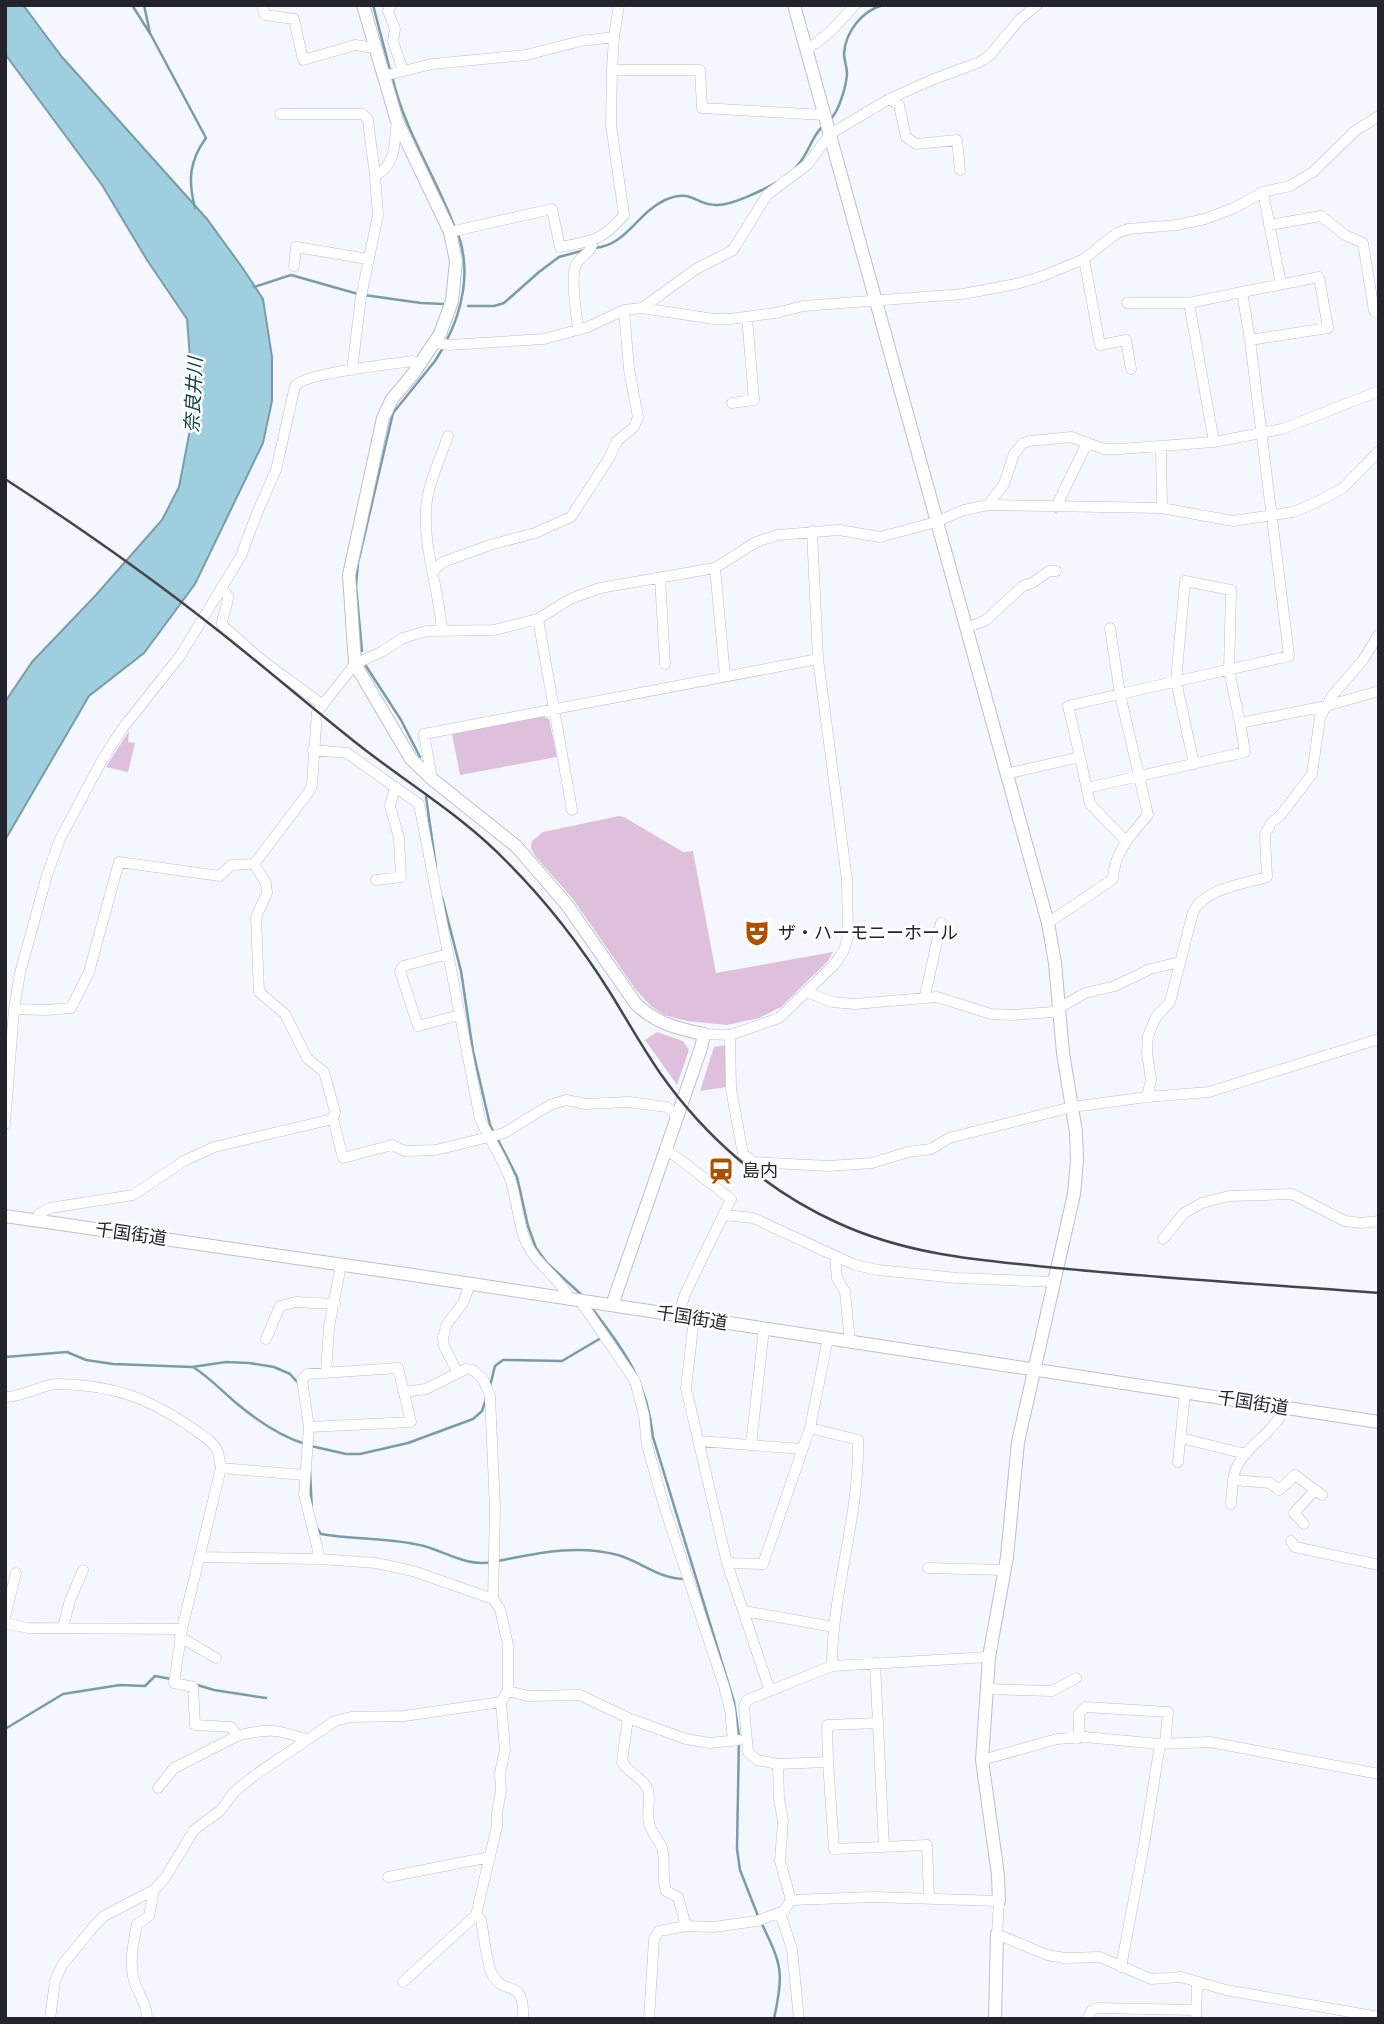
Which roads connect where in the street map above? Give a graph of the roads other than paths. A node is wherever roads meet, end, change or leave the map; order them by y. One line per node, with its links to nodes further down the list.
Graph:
1 (262, 5): 9 (street)
2 (363, 5): 9 (street)
3 (391, 5): 12 (street)
4 (619, 5): 8 (street)
5 (794, 5): 10 (street)
6 (855, 5): 10 (street)
7 (1037, 5): 13 (street)
8 (614, 37): 11 (street); 12 (street)
9 (375, 48): 12 (street)
10 (807, 50): 15 (street)
11 (611, 70): 15 (street); 24 (street)
12 (393, 73): 17 (street)
13 (889, 99): 18 (street); 19 (street)
14 (280, 114): 20 (street)
15 (824, 115): 18 (street)
16 (1379, 116): 21 (street)
17 (397, 121): 20 (street); 23 (street)
18 (831, 134): 30 (street); 33 (street)
19 (960, 170)
20 (375, 176): 25 (street)
21 (1264, 192): 22 (street); 26 (street)
22 (1269, 225): 28 (street); 35 (street)
23 (455, 231): 24 (street); 39 (street)
24 (592, 247): 37 (street)
25 (369, 259): 27 (street); 42 (street)
26 (1084, 259): 30 (street); 41 (street)
27 (294, 266)
28 (1281, 284): 29 (street); 38 (street)
29 (1242, 292): 32 (street); 38 (street)
30 (877, 302): 36 (street); 55 (street)
31 (1127, 303): 32 (street)
32 (1189, 303): 47 (street)
33 (642, 307): 34 (street); 36 (street)
34 (624, 310): 37 (street); 58 (street)
35 (1379, 313)
36 (747, 317): 44 (street)
37 (578, 330): 39 (street)
38 (1250, 340): 45 (street)
39 (442, 344): 40 (street)
40 (421, 363): 42 (street); 68 (street)
41 (1130, 369)
42 (352, 370): 61 (street)
43 (1379, 391): 45 (street)
44 (733, 403)
45 (1262, 434): 47 (street); 54 (street)
46 (448, 436): 58 (street)
47 (1214, 442): 49 (street)
48 (1087, 443): 49 (street); 51 (street); 52 (street)
49 (1161, 447): 53 (street)
50 (1379, 450): 54 (street)
51 (988, 505): 52 (street); 55 (street)
52 (1056, 507): 53 (street)
53 (1162, 508): 54 (street)
54 (1273, 515): 70 (street)
55 (936, 522): 56 (street); 63 (street)
56 (812, 531): 57 (street); 67 (street)
57 (715, 568): 60 (street); 71 (street)
58 (433, 571): 65 (street)
59 (1056, 571): 63 (street)
60 (660, 578): 62 (street); 69 (street)
61 (221, 588): 75 (street); 98 (street)
62 (538, 619): 65 (street); 77 (street)
63 (967, 628): 82 (street)
64 (1110, 628): 74 (street)
65 (442, 631): 68 (street)
66 (1379, 634): 76 (street)
67 (818, 659): 71 (street); 95 (street)
68 (355, 664): 75 (street); 84 (street)
69 (665, 664)
70 (1228, 670): 72 (street); 72 (street); 78 (street)
71 (725, 676): 77 (street)
72 (1176, 681): 74 (street); 81 (street)
73 (1379, 691): 76 (street)
74 (1120, 694): 80 (street); 83 (street)
75 (323, 705): 79 (street)
76 (1326, 706): 78 (street); 94 (street)
77 (552, 708): 84 (street); 87 (street)
78 (1240, 723): 81 (street)
79 (313, 750): 85 (street); 89 (street)
80 (1080, 757): 82 (street); 86 (street)
81 (1194, 764): 83 (street)
82 (1006, 774): 92 (street)
83 (1140, 776): 86 (street); 88 (street)
84 (432, 779): 100 (street)
85 (396, 787): 90 (street); 93 (street)
86 (1087, 788): 88 (street)
87 (572, 810)
88 (1125, 840): 92 (street)
89 (254, 864): 98 (street); 106 (street)
90 (376, 880)
91 (941, 923): 96 (street)
92 (1048, 923): 97 (street)
93 (448, 954): 99 (street); 99 (street)
94 (1180, 962): 97 (street); 103 (street)
95 (807, 992): 96 (street); 101 (street)
96 (925, 996): 97 (street)
97 (1059, 1007): 104 (street)
98 (14, 1009): 107 (street)
99 (460, 1015): 108 (street)
100 (704, 1034): 101 (street); 105 (street)
101 (730, 1035): 104 (street)
102 (1379, 1039): 103 (street)
103 (1147, 1097): 104 (street)
104 (1072, 1107): 117 (street)
105 (677, 1116): 108 (street); 109 (street)
106 (333, 1119): 108 (street); 112 (street)
107 (5, 1124)
108 (493, 1136): 119 (street)
109 (665, 1148): 110 (street); 121 (street)
110 (724, 1215): 115 (street); 122 (street)
111 (5, 1216): 112 (street, 千国街道)
112 (36, 1220): 116 (street, 千国街道)
113 (1379, 1221): 114 (street)
114 (1163, 1239)
115 (835, 1256): 117 (street); 127 (street)
116 (341, 1265): 118 (street, 千国街道); 120 (street)
117 (1054, 1282): 128 (street)
118 (470, 1284): 119 (street, 千国街道); 129 (street)
119 (582, 1302): 121 (street, 千国街道); 178 (street)
120 (335, 1304): 126 (street); 130 (street)
121 (612, 1305): 122 (street, 千国街道)
122 (678, 1316): 123 (street, 千国街道)
123 (694, 1318): 124 (street, 千国街道); 139 (street)
124 (764, 1329): 125 (street, 千国街道); 140 (street)
125 (828, 1338): 127 (street, 千国街道); 137 (street)
126 (266, 1339)
127 (850, 1342): 128 (street, 千国街道)
128 (1036, 1370): 132 (street, 千国街道); 156 (street)
129 (457, 1372): 131 (street); 158 (street)
130 (326, 1373): 131 (street); 136 (street)
131 (404, 1392): 136 (street)
132 (1185, 1393): 134 (street, 千国街道); 138 (street)
133 (5, 1397): 144 (street)
134 (1284, 1409): 135 (street, 千国街道); 142 (street)
135 (1379, 1422)
136 (309, 1427): 145 (street)
137 (810, 1428): 141 (street); 162 (street)
138 (1181, 1438): 142 (street); 143 (street)
139 (699, 1441): 140 (street); 152 (street)
140 (751, 1445): 141 (street)
141 (802, 1449): 152 (street)
142 (1245, 1454): 146 (street)
143 (1178, 1462)
144 (221, 1468): 145 (street); 150 (street)
145 (304, 1475): 151 (street)
146 (1233, 1480): 147 (street); 148 (street)
147 (1231, 1504)
148 (1304, 1524)
149 (1291, 1541): 153 (street)
150 (200, 1557): 151 (street); 163 (street)
151 (320, 1559): 158 (street)
152 (727, 1563): 159 (street)
153 (1379, 1565)
154 (928, 1568): 156 (street)
155 (83, 1570): 161 (street)
156 (1005, 1570): 164 (street)
157 (16, 1573): 160 (street)
158 (493, 1599): 170 (street)
159 (744, 1611): 162 (street); 171 (street)
160 (5, 1620): 161 (street)
161 (63, 1627): 163 (street)
162 (834, 1627): 167 (street)
163 (181, 1633): 165 (street); 175 (street)
164 (989, 1657): 166 (street); 169 (street)
165 (216, 1658)
166 (875, 1663): 167 (street); 174 (street)
167 (832, 1666): 171 (street)
168 (1076, 1678): 169 (street)
169 (986, 1689): 180 (street)
170 (508, 1691): 172 (street); 173 (street)
171 (770, 1691): 178 (street)
172 (501, 1702): 177 (street); 186 (street)
173 (628, 1718): 178 (street); 194 (street)
174 (878, 1723): 181 (street); 185 (street)
175 (237, 1737): 177 (street); 184 (street)
176 (1079, 1738): 179 (street); 179 (street); 180 (street)
177 (307, 1740): 188 (street)
178 (740, 1740): 182 (street)
179 (1162, 1744): 183 (street); 196 (street)
180 (982, 1760): 191 (street)
181 (828, 1762): 182 (street); 185 (street)
182 (778, 1764): 190 (street)
183 (1379, 1774)
184 (158, 1788)
185 (884, 1847): 189 (street)
186 (490, 1857): 187 (street); 193 (street)
187 (388, 1877)
188 (155, 1890): 201 (street); 202 (street)
189 (929, 1897): 190 (street); 191 (street)
190 (791, 1900): 192 (street)
191 (999, 1901): 195 (street)
192 (780, 1913): 194 (street); 205 (street)
193 (476, 1915): 197 (street); 203 (street)
194 (686, 1926): 204 (street)
195 (997, 1934): 196 (street); 206 (street)
196 (1121, 1967): 198 (street)
197 (403, 1982)
198 (1197, 1982): 199 (street); 200 (street)
199 (1196, 2014): 207 (street)
200 (1379, 2017)
201 (50, 2019)
202 (147, 2019)
203 (523, 2019)
204 (649, 2019)
205 (799, 2019)
206 (995, 2019)
207 (1087, 2019)

